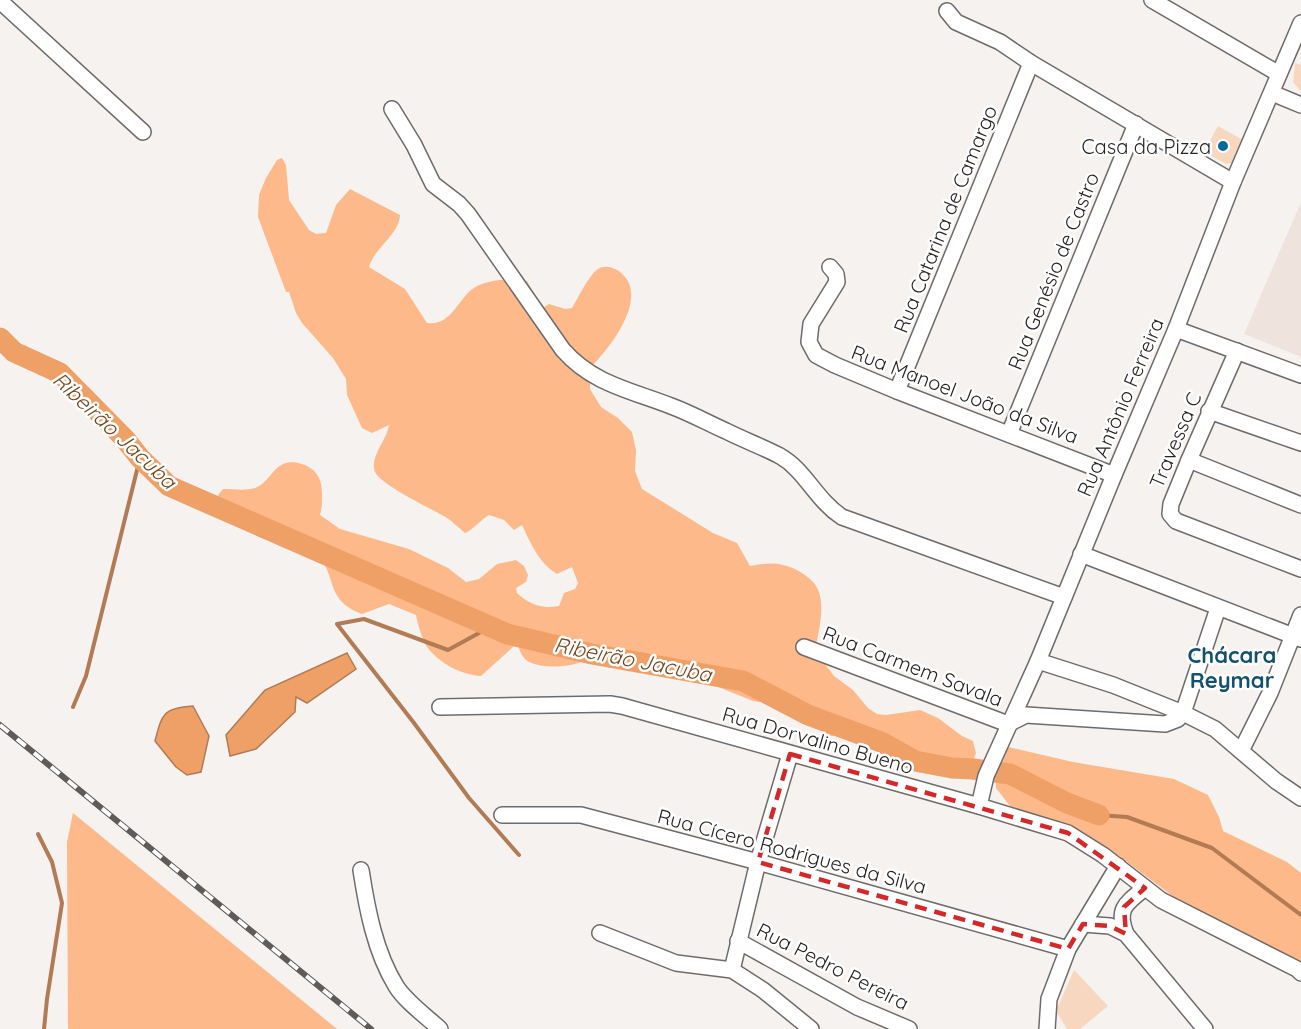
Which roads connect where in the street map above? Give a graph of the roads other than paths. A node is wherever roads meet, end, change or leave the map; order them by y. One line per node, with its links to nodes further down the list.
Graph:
1 (1152, 0): 6 (street)
2 (0, 1): 11 (street)
3 (947, 11): 5 (street)
4 (1301, 23): 6 (street, Rua Antônio Ferreira)
5 (1031, 63): 10 (street); 17 (street, Rua Catarina de Camargo)
6 (1279, 74): 7 (street, Rua Antônio Ferreira)
7 (1272, 93): 8 (street); 12 (street, Rua Antônio Ferreira)
8 (1301, 105)
9 (392, 109): 26 (street)
10 (1136, 124): 12 (street); 19 (street, Rua Genésio de Castro)
11 (143, 132)
12 (1233, 182): 14 (street, Rua Antônio Ferreira)
13 (830, 267): 17 (street, Rua Manoel João da Silva)
14 (1176, 329): 15 (street); 22 (street, Rua Antônio Ferreira)
15 (1237, 351): 16 (street); 18 (street, Travessa C)
16 (1301, 375)
17 (897, 391): 19 (street, Rua Manoel João da Silva)
18 (1209, 411): 20 (street); 21 (street, Travessa C)
19 (1009, 434): 22 (street, Rua Manoel João da Silva)
20 (1301, 443)
21 (1189, 460): 23 (street); 25 (street, Travessa C)
22 (1114, 475): 24 (street, Rua Antônio Ferreira)
23 (1301, 505)
24 (1082, 554): 26 (street, Rua Antônio Ferreira); 27 (street)
25 (1301, 569)
26 (1064, 597): 31 (street, Rua Antônio Ferreira)
27 (1218, 608): 29 (street); 33 (street)
28 (1301, 615): 29 (street)
29 (1297, 638): 35 (street)
30 (804, 647): 34 (street, Rua Carmem Savala)
31 (1038, 661): 33 (street); 34 (street, Rua Antônio Ferreira)
32 (440, 707): 36 (street, Rua Dorvalino Bueno)
33 (1183, 713): 34 (street); 35 (street)
34 (1008, 724): 38 (street, Rua Antônio Ferreira)
35 (1240, 751): 37 (street)
36 (790, 754): 38 (street, Rua Dorvalino Bueno); 40 (street)
37 (1301, 798)
38 (979, 806): 41 (street, Rua Dorvalino Bueno)
39 (502, 815): 40 (street, Rua Cícero Rodrigues da Silva)
40 (758, 862): 47 (street); 48 (street, Rua Cícero Rodrigues da Silva)
41 (1118, 866): 43 (street, Rua Dorvalino Bueno); 44 (street)
42 (361, 870): 52 (street)
43 (1145, 888): 46 (street); 50 (street, Rua Dorvalino Bueno)
44 (1083, 924): 46 (street); 48 (street)
45 (600, 933): 49 (street)
46 (1126, 934): 56 (street)
47 (738, 941): 49 (street); 54 (street, Rua Pedro Pereira)
48 (1068, 949): 51 (street)
49 (732, 970): 53 (street)
50 (1301, 973)
51 (1048, 1021): 55 (street)
52 (440, 1029)
53 (812, 1029)
54 (909, 1029)
55 (1060, 1029)
56 (1204, 1029)

